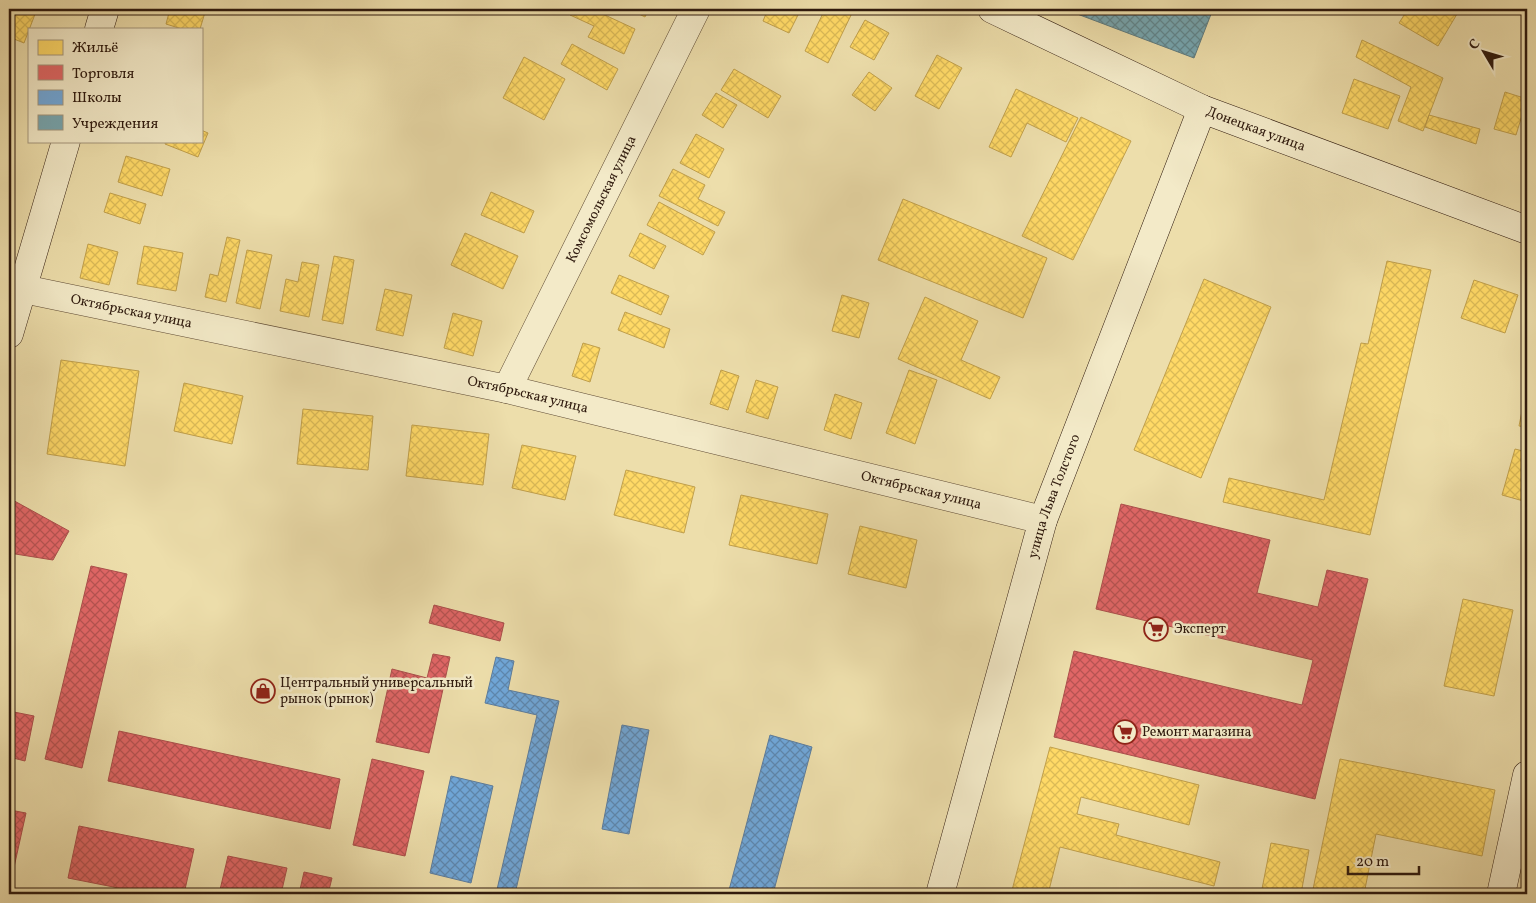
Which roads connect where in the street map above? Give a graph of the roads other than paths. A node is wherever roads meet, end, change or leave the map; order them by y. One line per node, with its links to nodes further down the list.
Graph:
1 (104, 9): 4 (street)
2 (696, 9): 10 (street, Комсомольская улица)
3 (992, 9): 5 (street, Донецкая улица)
4 (99, 28)
5 (1202, 109): 7 (street, Донецкая улица); 11 (street, улица Льва Толстого)
6 (66, 142): 8 (street)
7 (1527, 230)
8 (16, 287): 9 (street); 10 (street, Октябрьская улица)
9 (9, 334)
10 (507, 389): 11 (street, Октябрьская улица)
11 (1043, 520): 13 (street, улица Льва Толстого)
12 (1527, 775): 14 (street)
13 (940, 894)
14 (1501, 894)

